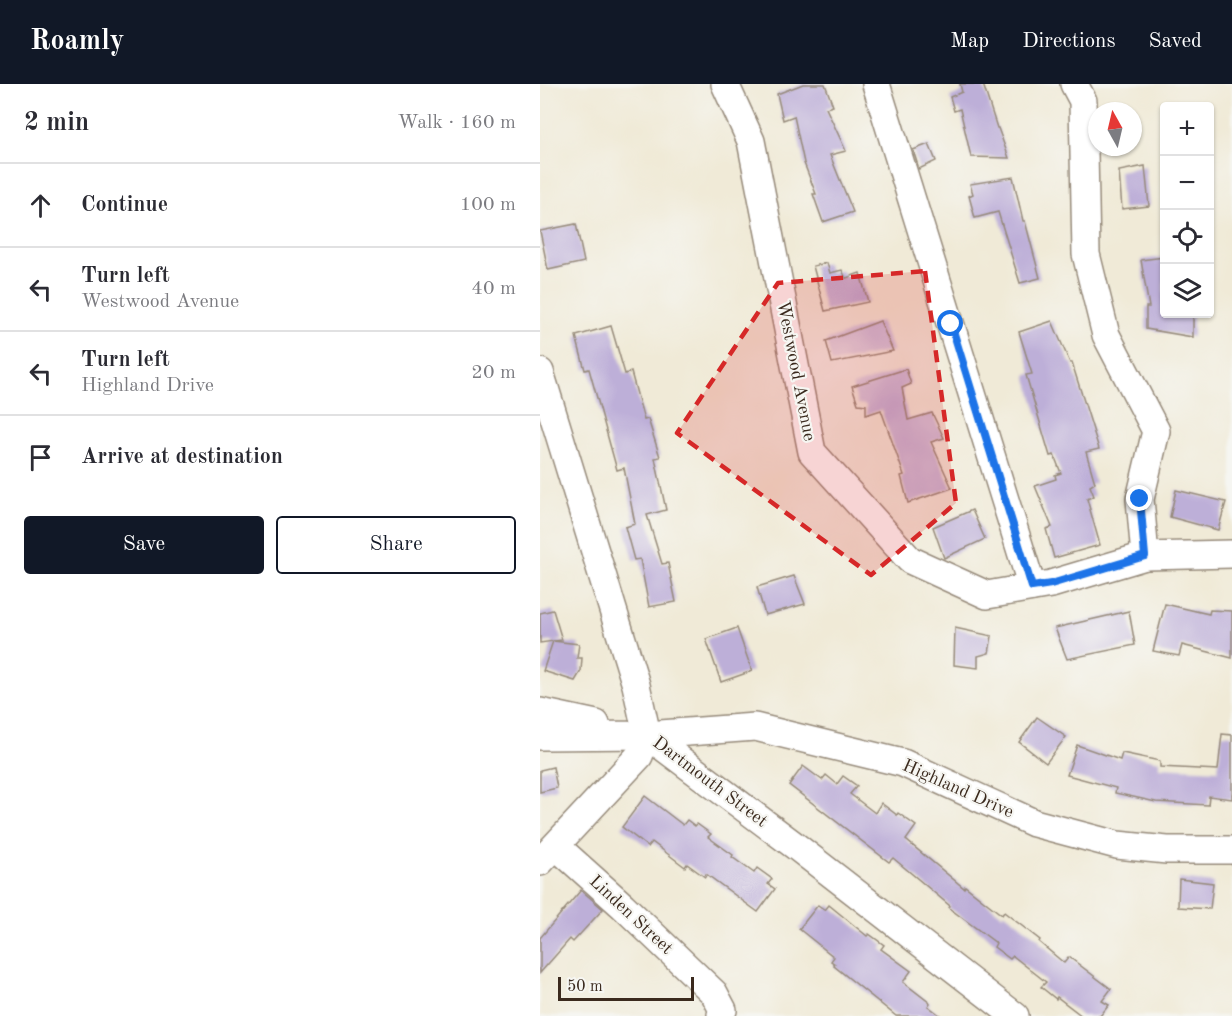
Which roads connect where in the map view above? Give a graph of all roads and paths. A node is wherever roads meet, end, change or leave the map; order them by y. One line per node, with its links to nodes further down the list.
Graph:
1 (725, 84): 7 (street, Westwood Avenue)
2 (876, 84): 7 (street)
3 (1074, 84): 6 (street)
4 (540, 372): 9 (street, Dartmouth Street)
5 (1232, 554): 6 (street)
6 (1145, 556): 7 (street, Westwood Avenue)
7 (1032, 587)
8 (540, 712): 9 (street)
9 (647, 735): 10 (street); 11 (street, Highland Drive); 12 (street); 14 (street, Dartmouth Street)
10 (540, 736)
11 (1232, 850)
12 (548, 854): 13 (street, Linden Street)
13 (721, 1015)
14 (1015, 1016)

